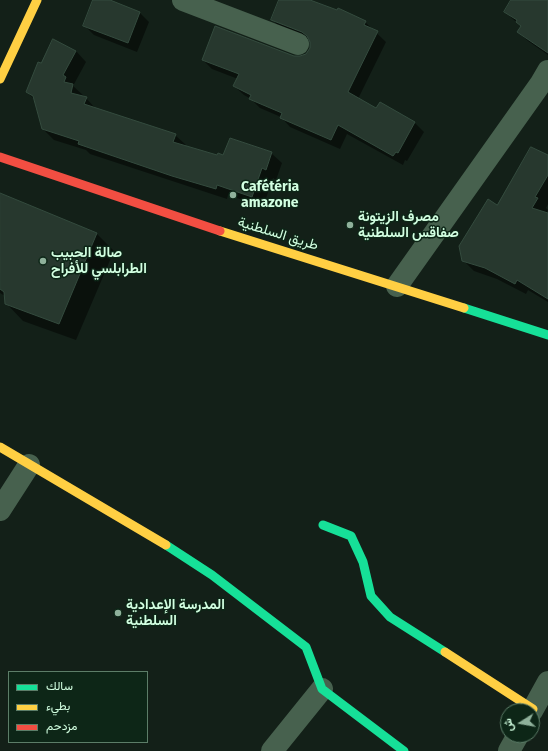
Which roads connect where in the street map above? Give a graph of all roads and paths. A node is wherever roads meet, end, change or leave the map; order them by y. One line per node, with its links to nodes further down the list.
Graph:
1 (37, 0): 4 (street)
2 (183, 0): 3 (street)
3 (298, 44)
4 (0, 79)
5 (546, 80): 7 (street)
6 (0, 157): 7 (street, طريق السلطنية)
7 (398, 286): 8 (street, طريق السلطنية)
8 (548, 335)
9 (0, 447): 10 (street)
10 (29, 465): 11 (street); 14 (street)
11 (0, 510)
12 (323, 525): 15 (street)
13 (548, 682): 16 (street)
14 (322, 689): 17 (street); 18 (street)
15 (521, 703)
16 (536, 703)
17 (272, 751)
18 (404, 751)

